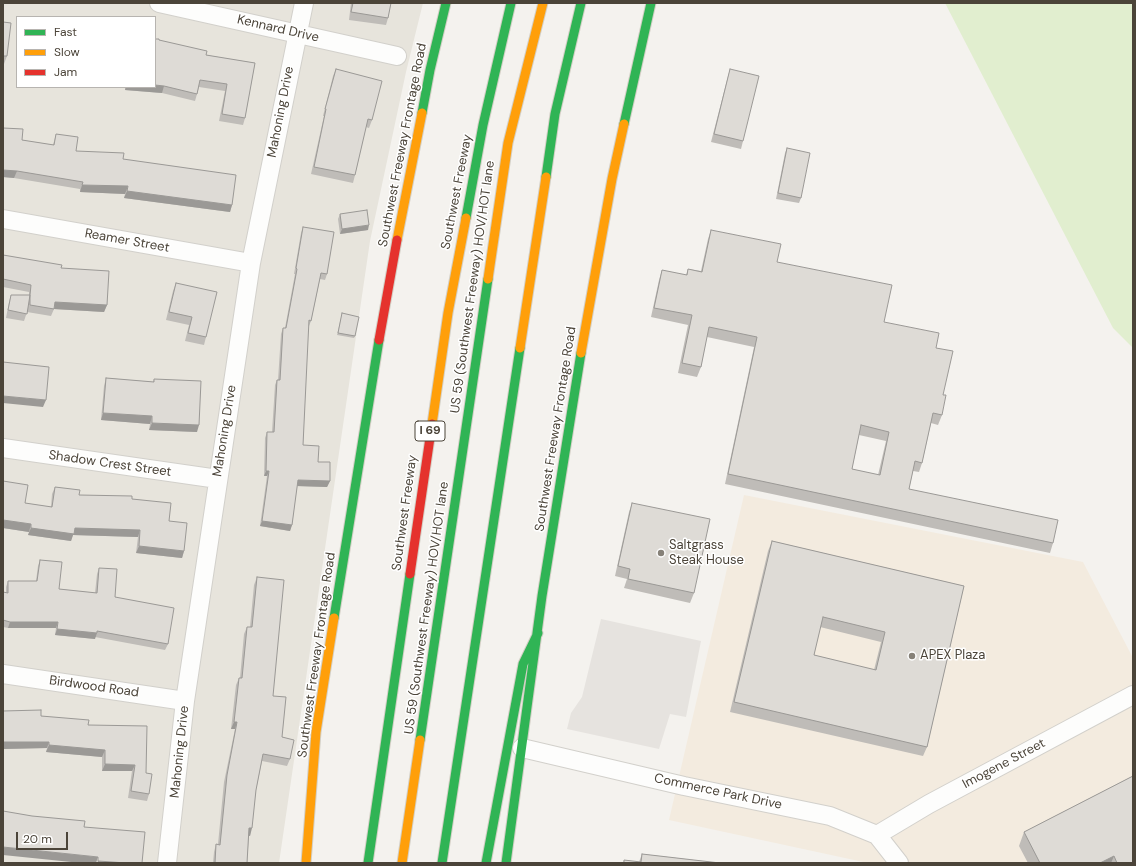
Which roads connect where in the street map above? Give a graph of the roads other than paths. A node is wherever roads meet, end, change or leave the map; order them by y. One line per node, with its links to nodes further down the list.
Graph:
1 (159, 3): 8 (street, Kennard Drive)
2 (304, 3): 8 (street, Mahoning Drive)
3 (446, 3): 21 (main road, Southwest Freeway Frontage Road)
4 (511, 3): 22 (main road, Southwest Freeway / I 69)
5 (543, 3): 23 (main road, US 59 (Southwest Freeway) HOV/HOT lane)
6 (580, 3): 24 (main road)
7 (651, 3): 14 (main road, Southwest Freeway Frontage Road)
8 (297, 33): 9 (street, Kennard Drive); 11 (street, Mahoning Drive)
9 (397, 56)
10 (3, 219): 11 (street, Reamer Street)
11 (251, 263): 13 (street, Mahoning Drive)
12 (3, 448): 13 (street, Shadow Crest Street)
13 (218, 479): 17 (street, Mahoning Drive)
14 (538, 633): 18 (main road, Southwest Freeway Frontage Road); 25 (main road)
15 (3, 674): 17 (street, Birdwood Road)
16 (1133, 695): 19 (street, Imogene Street)
17 (186, 701): 20 (street, Mahoning Drive)
18 (522, 748): 19 (street, Commerce Park Drive); 26 (main road, Southwest Freeway Frontage Road)
19 (877, 835): 27 (street)
20 (167, 863)
21 (306, 863)
22 (368, 863)
23 (402, 863)
24 (442, 863)
25 (486, 863)
26 (506, 863)
27 (898, 863)

